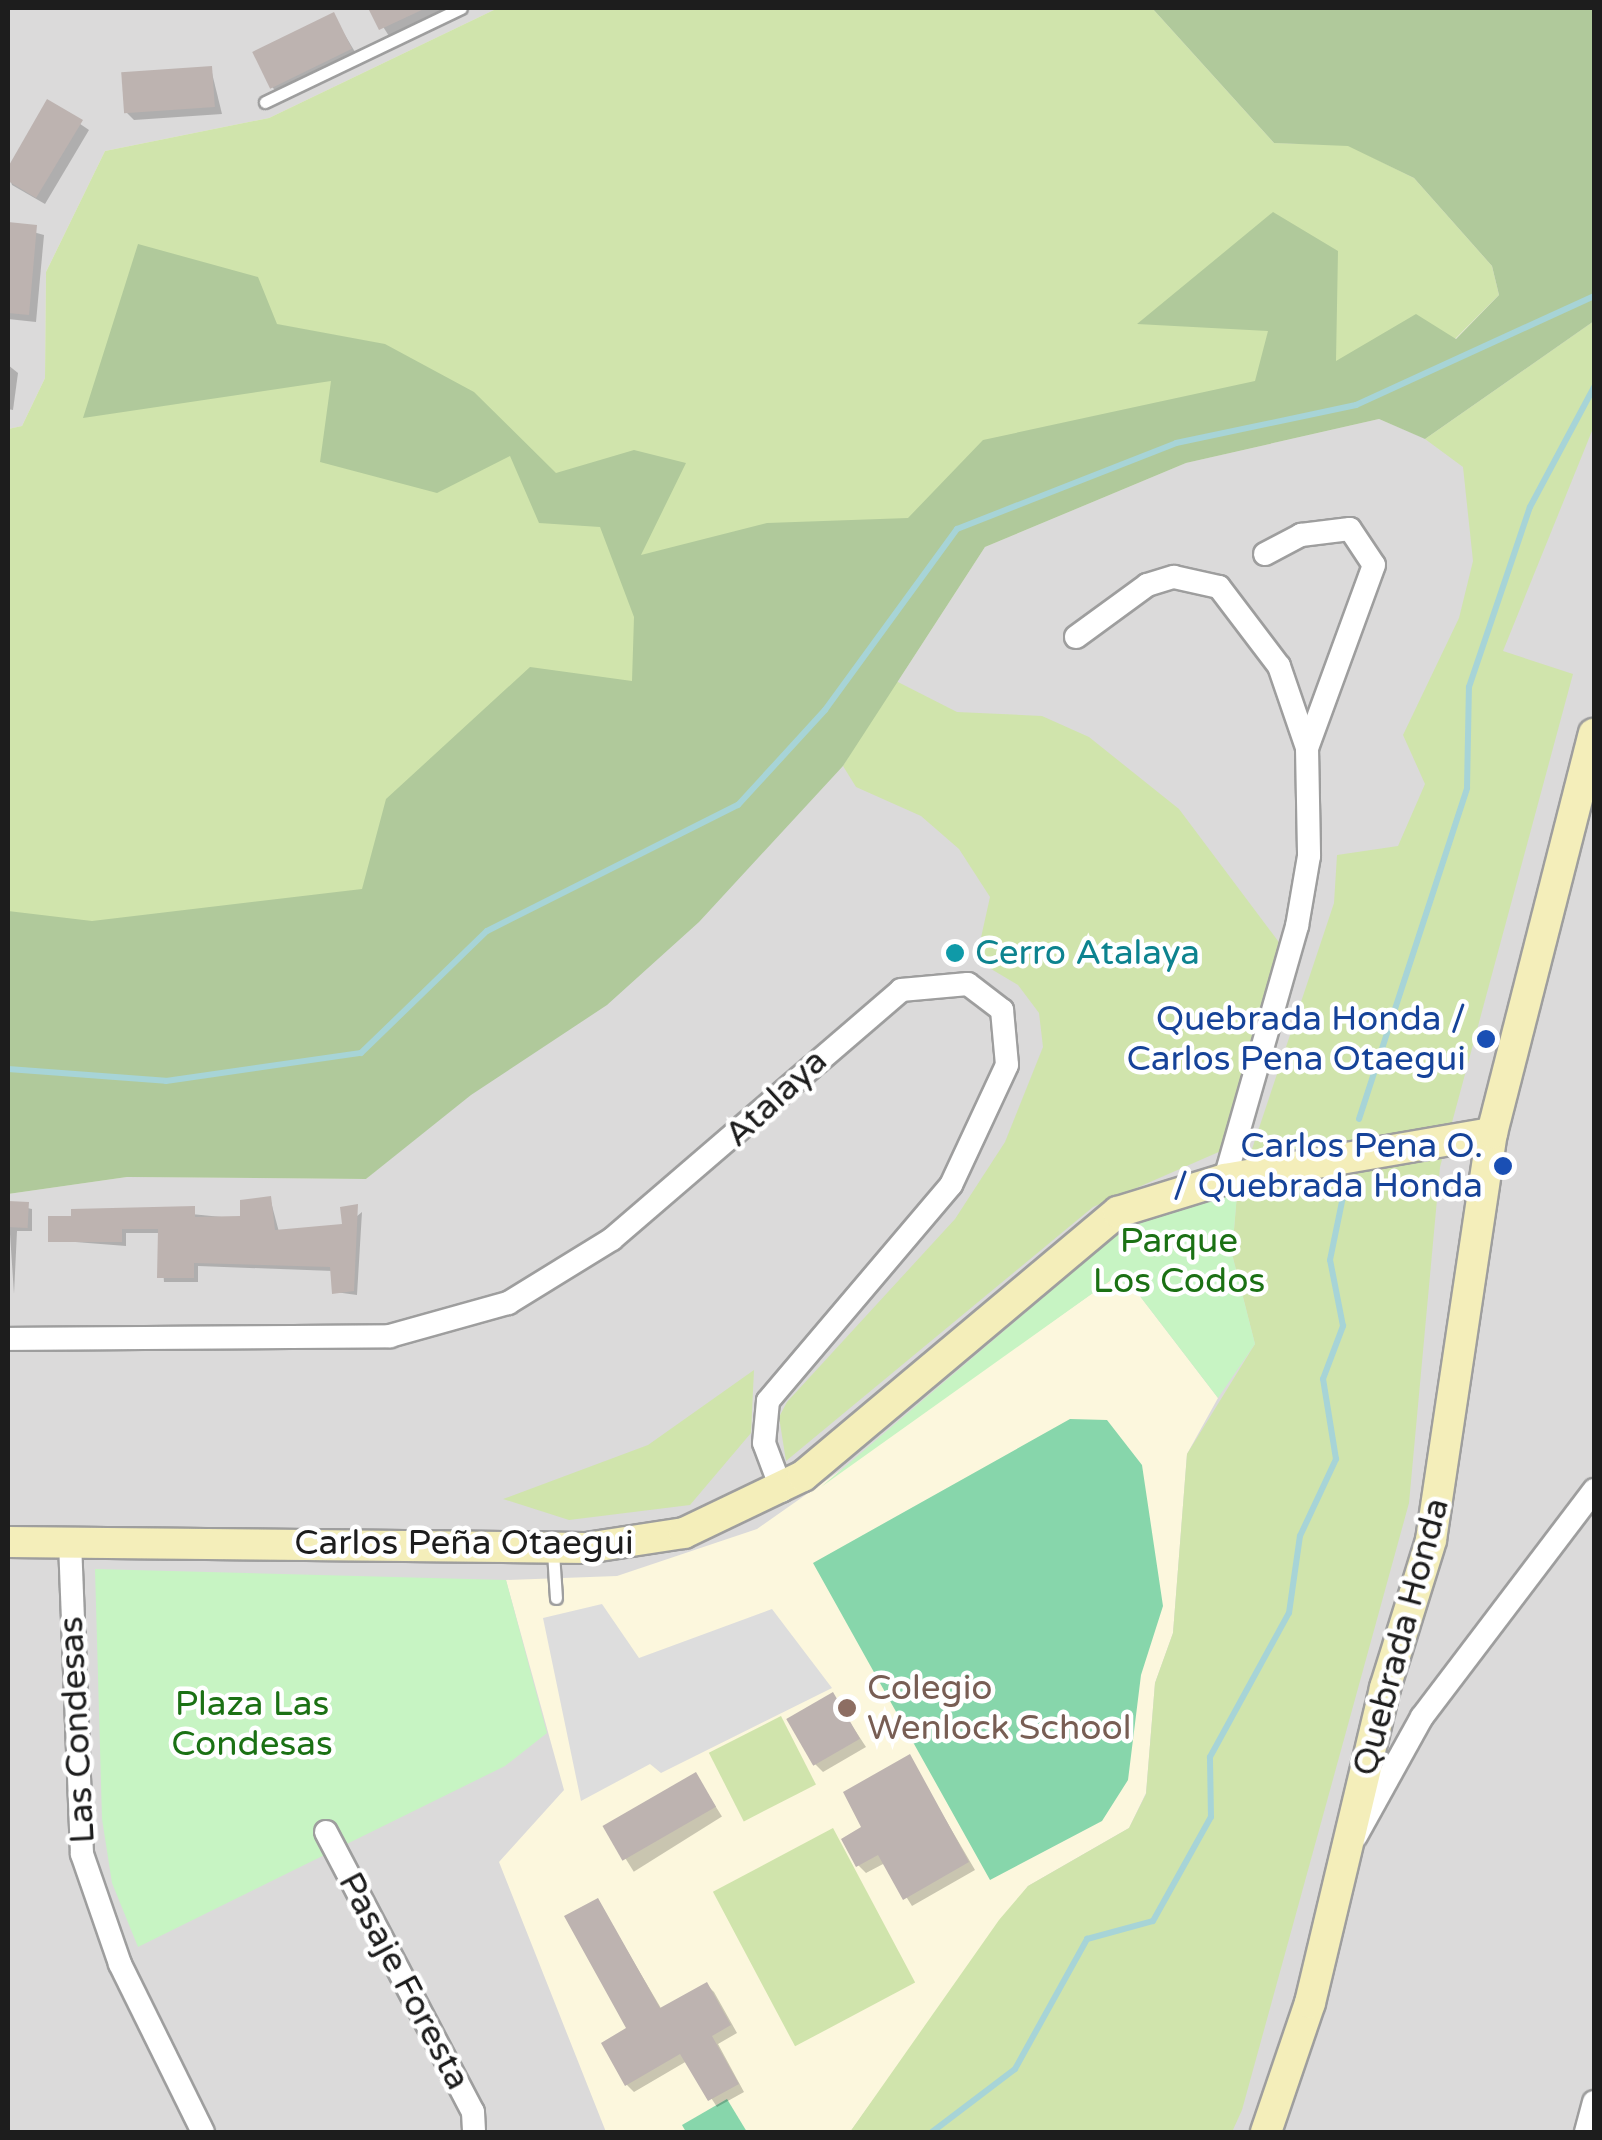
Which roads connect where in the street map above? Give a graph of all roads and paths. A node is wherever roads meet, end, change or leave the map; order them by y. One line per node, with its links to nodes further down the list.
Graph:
1 (462, 8): 2 (lane)
2 (265, 102)
3 (1266, 554): 6 (street)
4 (1076, 637): 6 (street)
5 (1594, 734): 7 (street)
6 (1307, 748): 8 (street)
7 (1492, 1133): 8 (street, Carlos Peña Otaegui); 17 (street, Quebrada Honda)
8 (1225, 1179): 10 (street, Carlos Peña Otaegui)
9 (8, 1339): 10 (street, Atalaya)
10 (782, 1490): 14 (street, Carlos Peña Otaegui)
11 (1594, 1490): 17 (street)
12 (8, 1542): 13 (street, Carlos Peña Otaegui)
13 (70, 1542): 14 (street, Carlos Peña Otaegui); 19 (street, Las Condesas)
14 (552, 1548): 15 (lane)
15 (556, 1598)
16 (326, 1832): 20 (street, Pasaje Foresta)
17 (1346, 1853): 21 (street, Quebrada Honda)
18 (1594, 2102): 22 (street)
19 (203, 2132)
20 (474, 2132)
21 (1266, 2132)
22 (1586, 2132)

